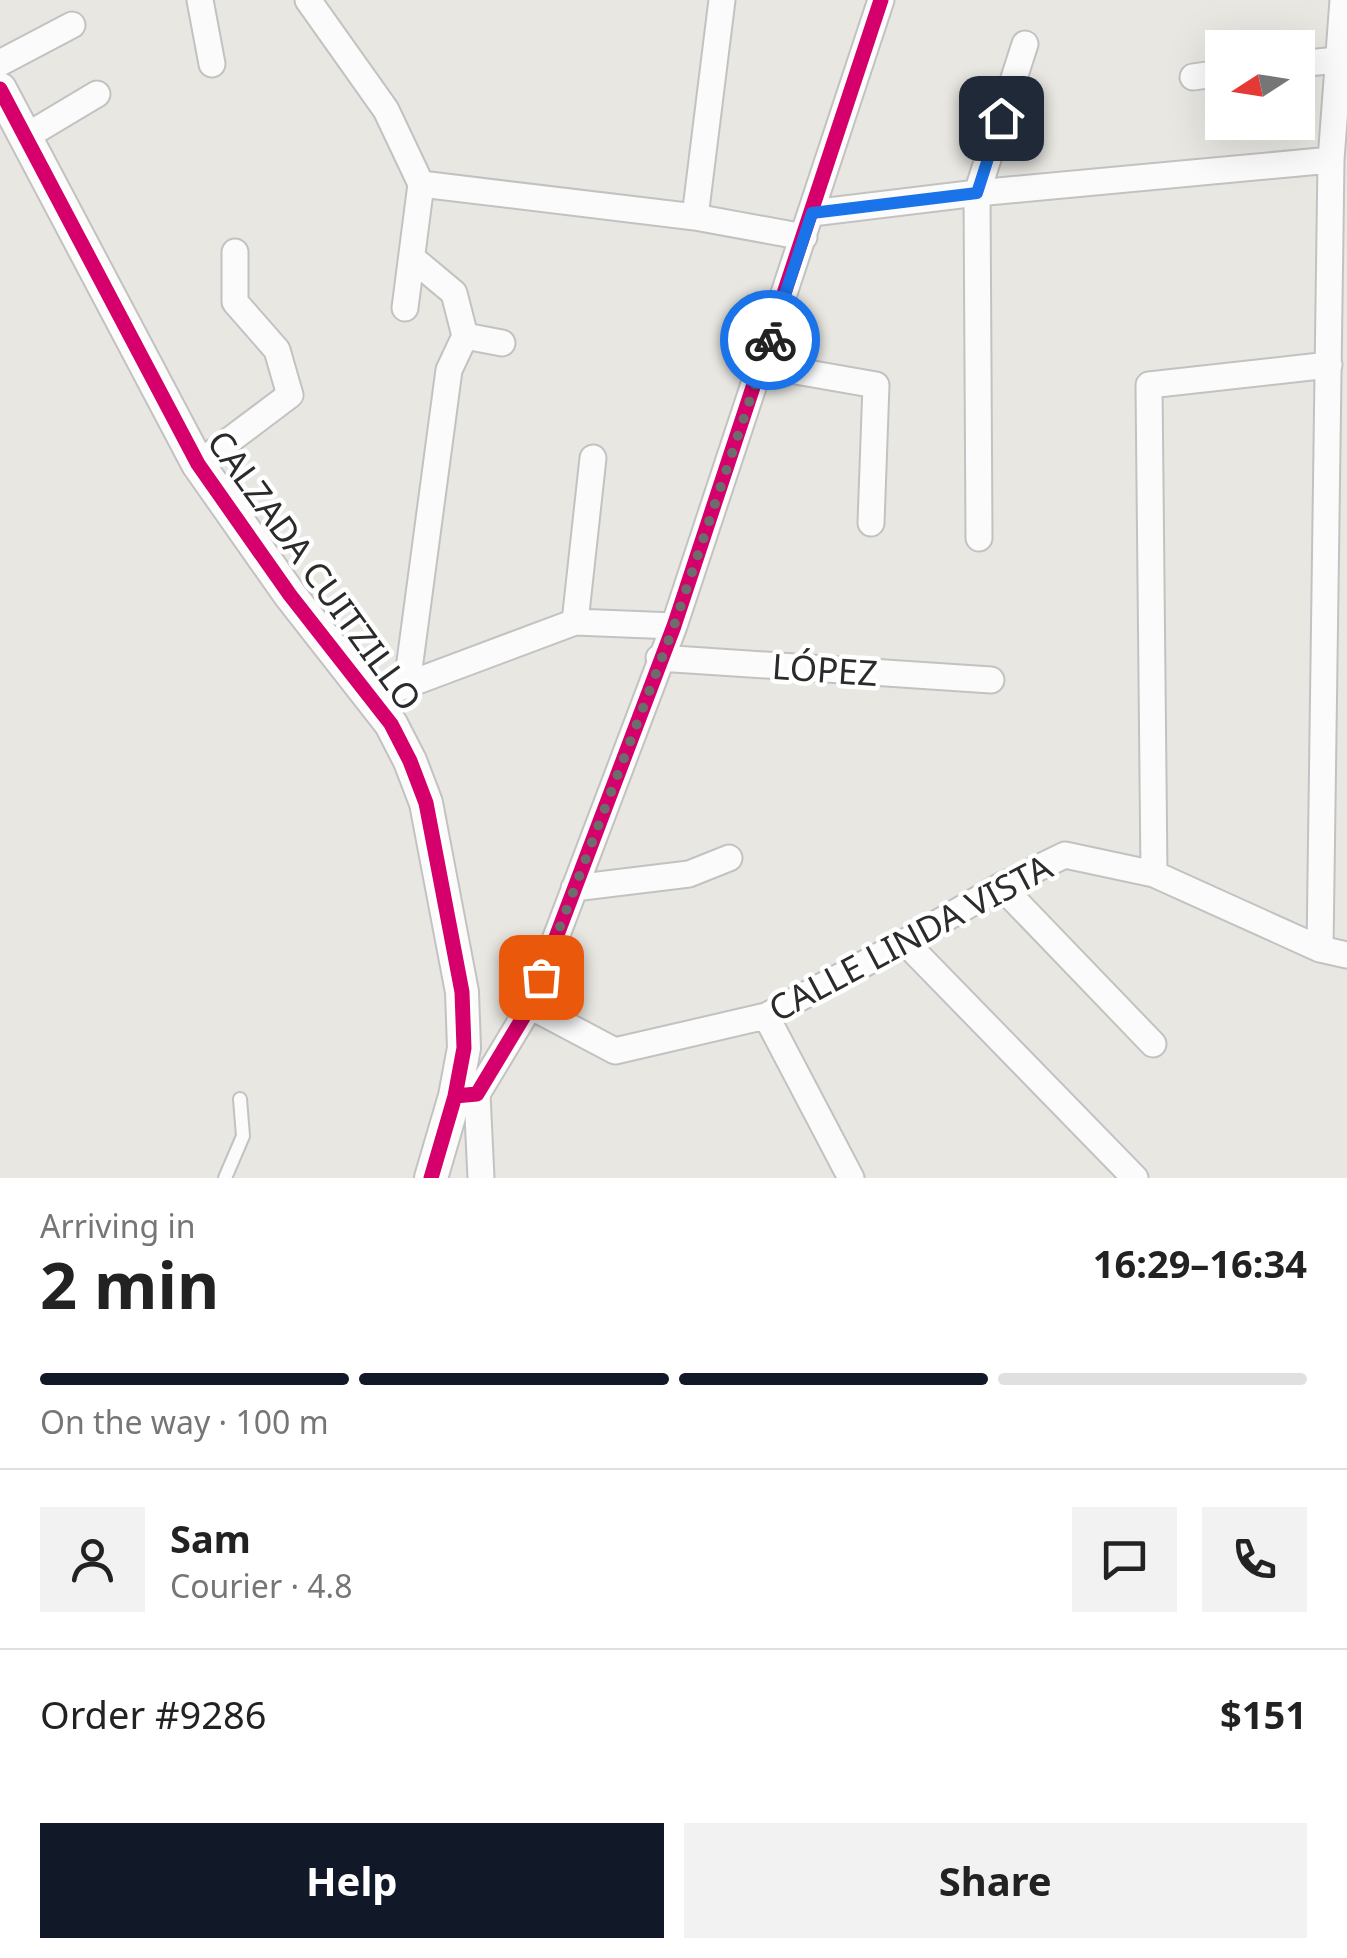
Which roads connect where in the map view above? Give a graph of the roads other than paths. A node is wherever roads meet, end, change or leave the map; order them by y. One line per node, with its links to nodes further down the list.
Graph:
1 (200, 0): 11 (street)
2 (308, 0): 18 (street)
3 (722, 0): 20 (street)
4 (881, 0): 21 (street)
5 (1342, 0): 8 (street)
6 (72, 25): 9 (street)
7 (1025, 44): 19 (street)
8 (1338, 60): 10 (street); 17 (street)
9 (0, 62)
10 (1315, 62)
11 (212, 64)
12 (1205, 75): 13 (street)
13 (1193, 77)
14 (0, 89): 16 (street, CALZADA CUITZILLO)
15 (97, 94): 16 (street)
16 (25, 136): 31 (street, CALZADA CUITZILLO)
17 (1331, 160): 19 (street); 25 (street)
18 (421, 184): 20 (street); 23 (street)
19 (977, 193): 21 (street); 33 (street)
20 (694, 217): 21 (street)
21 (808, 225): 28 (street)
22 (235, 252): 31 (street)
23 (412, 258): 24 (street); 26 (street)
24 (405, 308)
25 (1338, 324): 29 (street)
26 (465, 336): 27 (street); 38 (street)
27 (502, 343)
28 (762, 365): 32 (street); 35 (street)
29 (1329, 365): 41 (street); 45 (street)
30 (593, 458): 34 (street)
31 (198, 464): 39 (street, CALZADA CUITZILLO)
32 (871, 523)
33 (979, 538)
34 (575, 622): 35 (street); 38 (street)
35 (674, 626): 36 (street)
36 (659, 658): 37 (street, LÓPEZ); 43 (street)
37 (992, 680)
38 (406, 684): 39 (street)
39 (372, 698): 50 (street, CALZADA CUITZILLO)
40 (730, 858): 43 (street)
41 (1154, 874): 42 (street, CALLE LINDA VISTA); 45 (street)
42 (1001, 886): 44 (street, CALLE LINDA VISTA); 49 (street)
43 (574, 888): 47 (street)
44 (906, 942): 48 (street, CALLE LINDA VISTA); 56 (street)
45 (1320, 948): 46 (street)
46 (1347, 955)
47 (530, 1006): 48 (street, CALLE LINDA VISTA); 50 (street)
48 (766, 1016): 55 (street)
49 (1153, 1044)
50 (466, 1095): 53 (street, CALZADA CUITZILLO); 54 (street)
51 (240, 1099): 52 (lane)
52 (225, 1178)
53 (432, 1178)
54 (481, 1178)
55 (851, 1178)
56 (1135, 1178)

